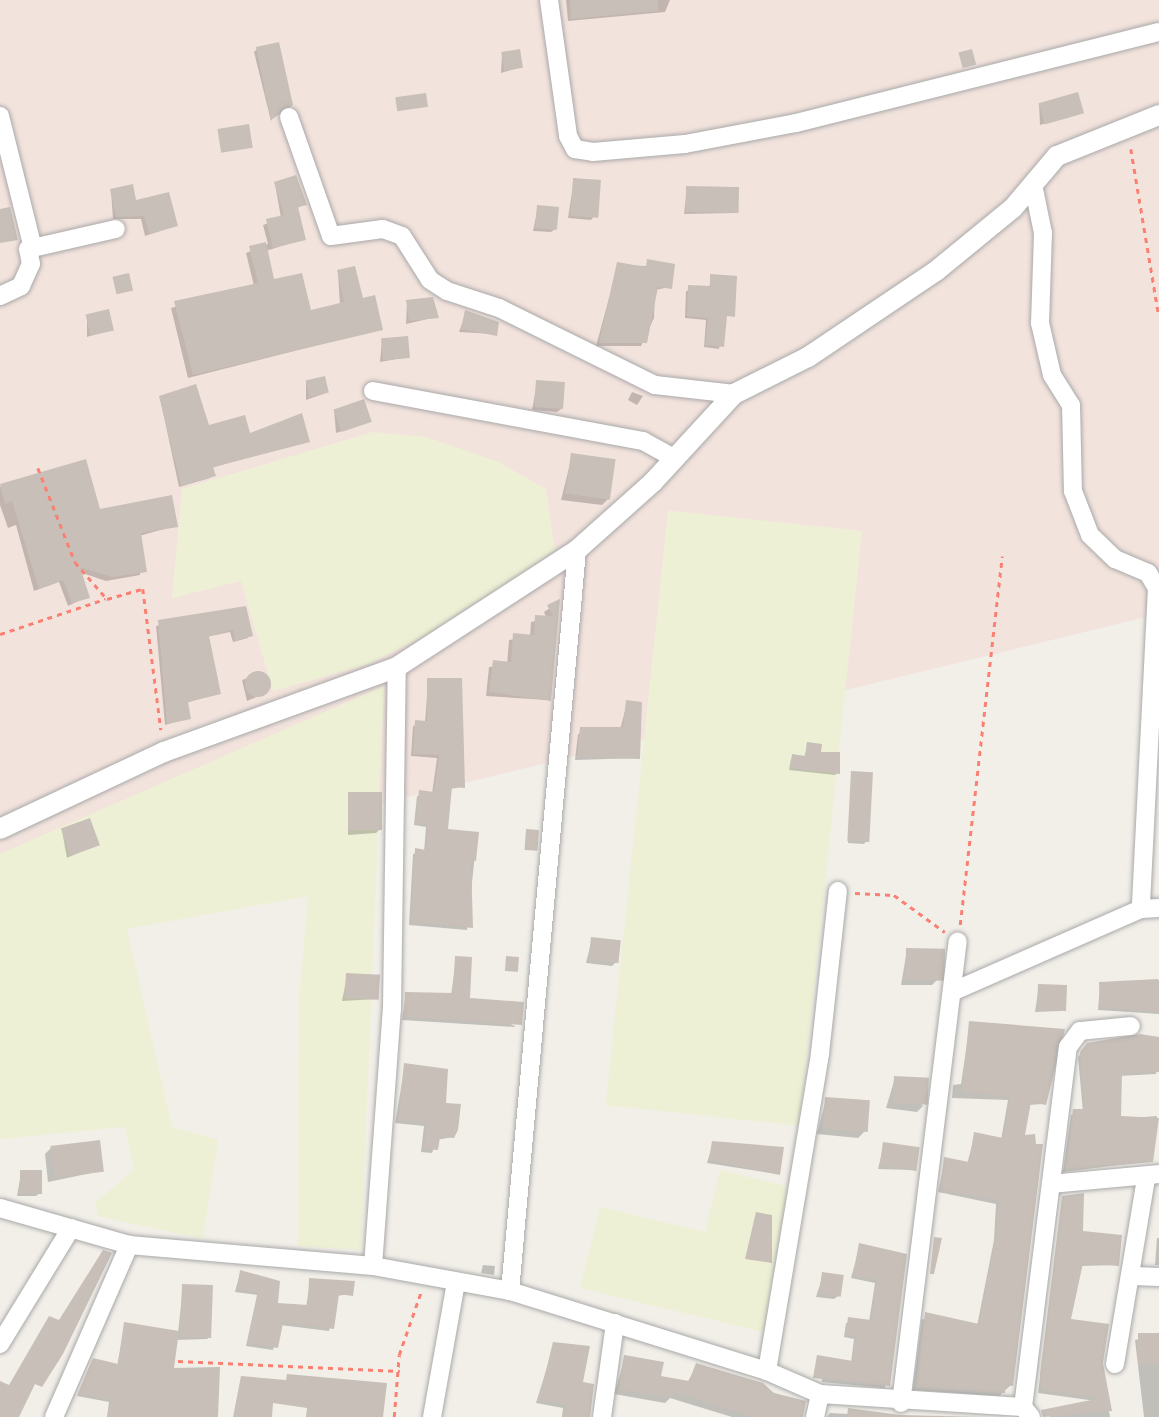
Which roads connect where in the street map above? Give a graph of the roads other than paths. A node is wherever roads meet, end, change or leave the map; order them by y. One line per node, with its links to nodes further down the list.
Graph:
1 (549, 0): 2 (street)
2 (1159, 32)
3 (1159, 115): 6 (street)
4 (0, 116): 8 (street)
5 (289, 117): 11 (street)
6 (1033, 184): 11 (street); 17 (street)
7 (116, 229): 8 (street)
8 (33, 248): 9 (street)
9 (0, 296)
10 (373, 391): 12 (street)
11 (734, 394): 12 (street)
12 (675, 459): 13 (street)
13 (578, 550): 14 (street); 30 (street)
14 (397, 667): 15 (street); 26 (street)
15 (0, 829)
16 (838, 891): 34 (street)
17 (1150, 909): 19 (street)
18 (958, 942): 19 (street)
19 (954, 991): 36 (street)
20 (1131, 1026): 22 (street)
21 (1152, 1176): 22 (street); 27 (street)
22 (1051, 1184): 37 (street)
23 (0, 1208): 24 (street)
24 (71, 1228): 25 (street); 32 (street)
25 (129, 1246): 26 (street); 38 (street)
26 (373, 1266): 29 (street)
27 (1133, 1276): 28 (street); 33 (street)
28 (1159, 1277)
29 (456, 1282): 30 (street); 39 (street)
30 (510, 1292): 31 (street)
31 (615, 1323): 34 (street); 40 (street)
32 (0, 1344)
33 (1116, 1364)
34 (767, 1370): 35 (street)
35 (820, 1394): 36 (street); 41 (street)
36 (901, 1403): 37 (street)
37 (1027, 1412)
38 (54, 1417)
39 (432, 1417)
40 (602, 1417)
41 (815, 1417)

